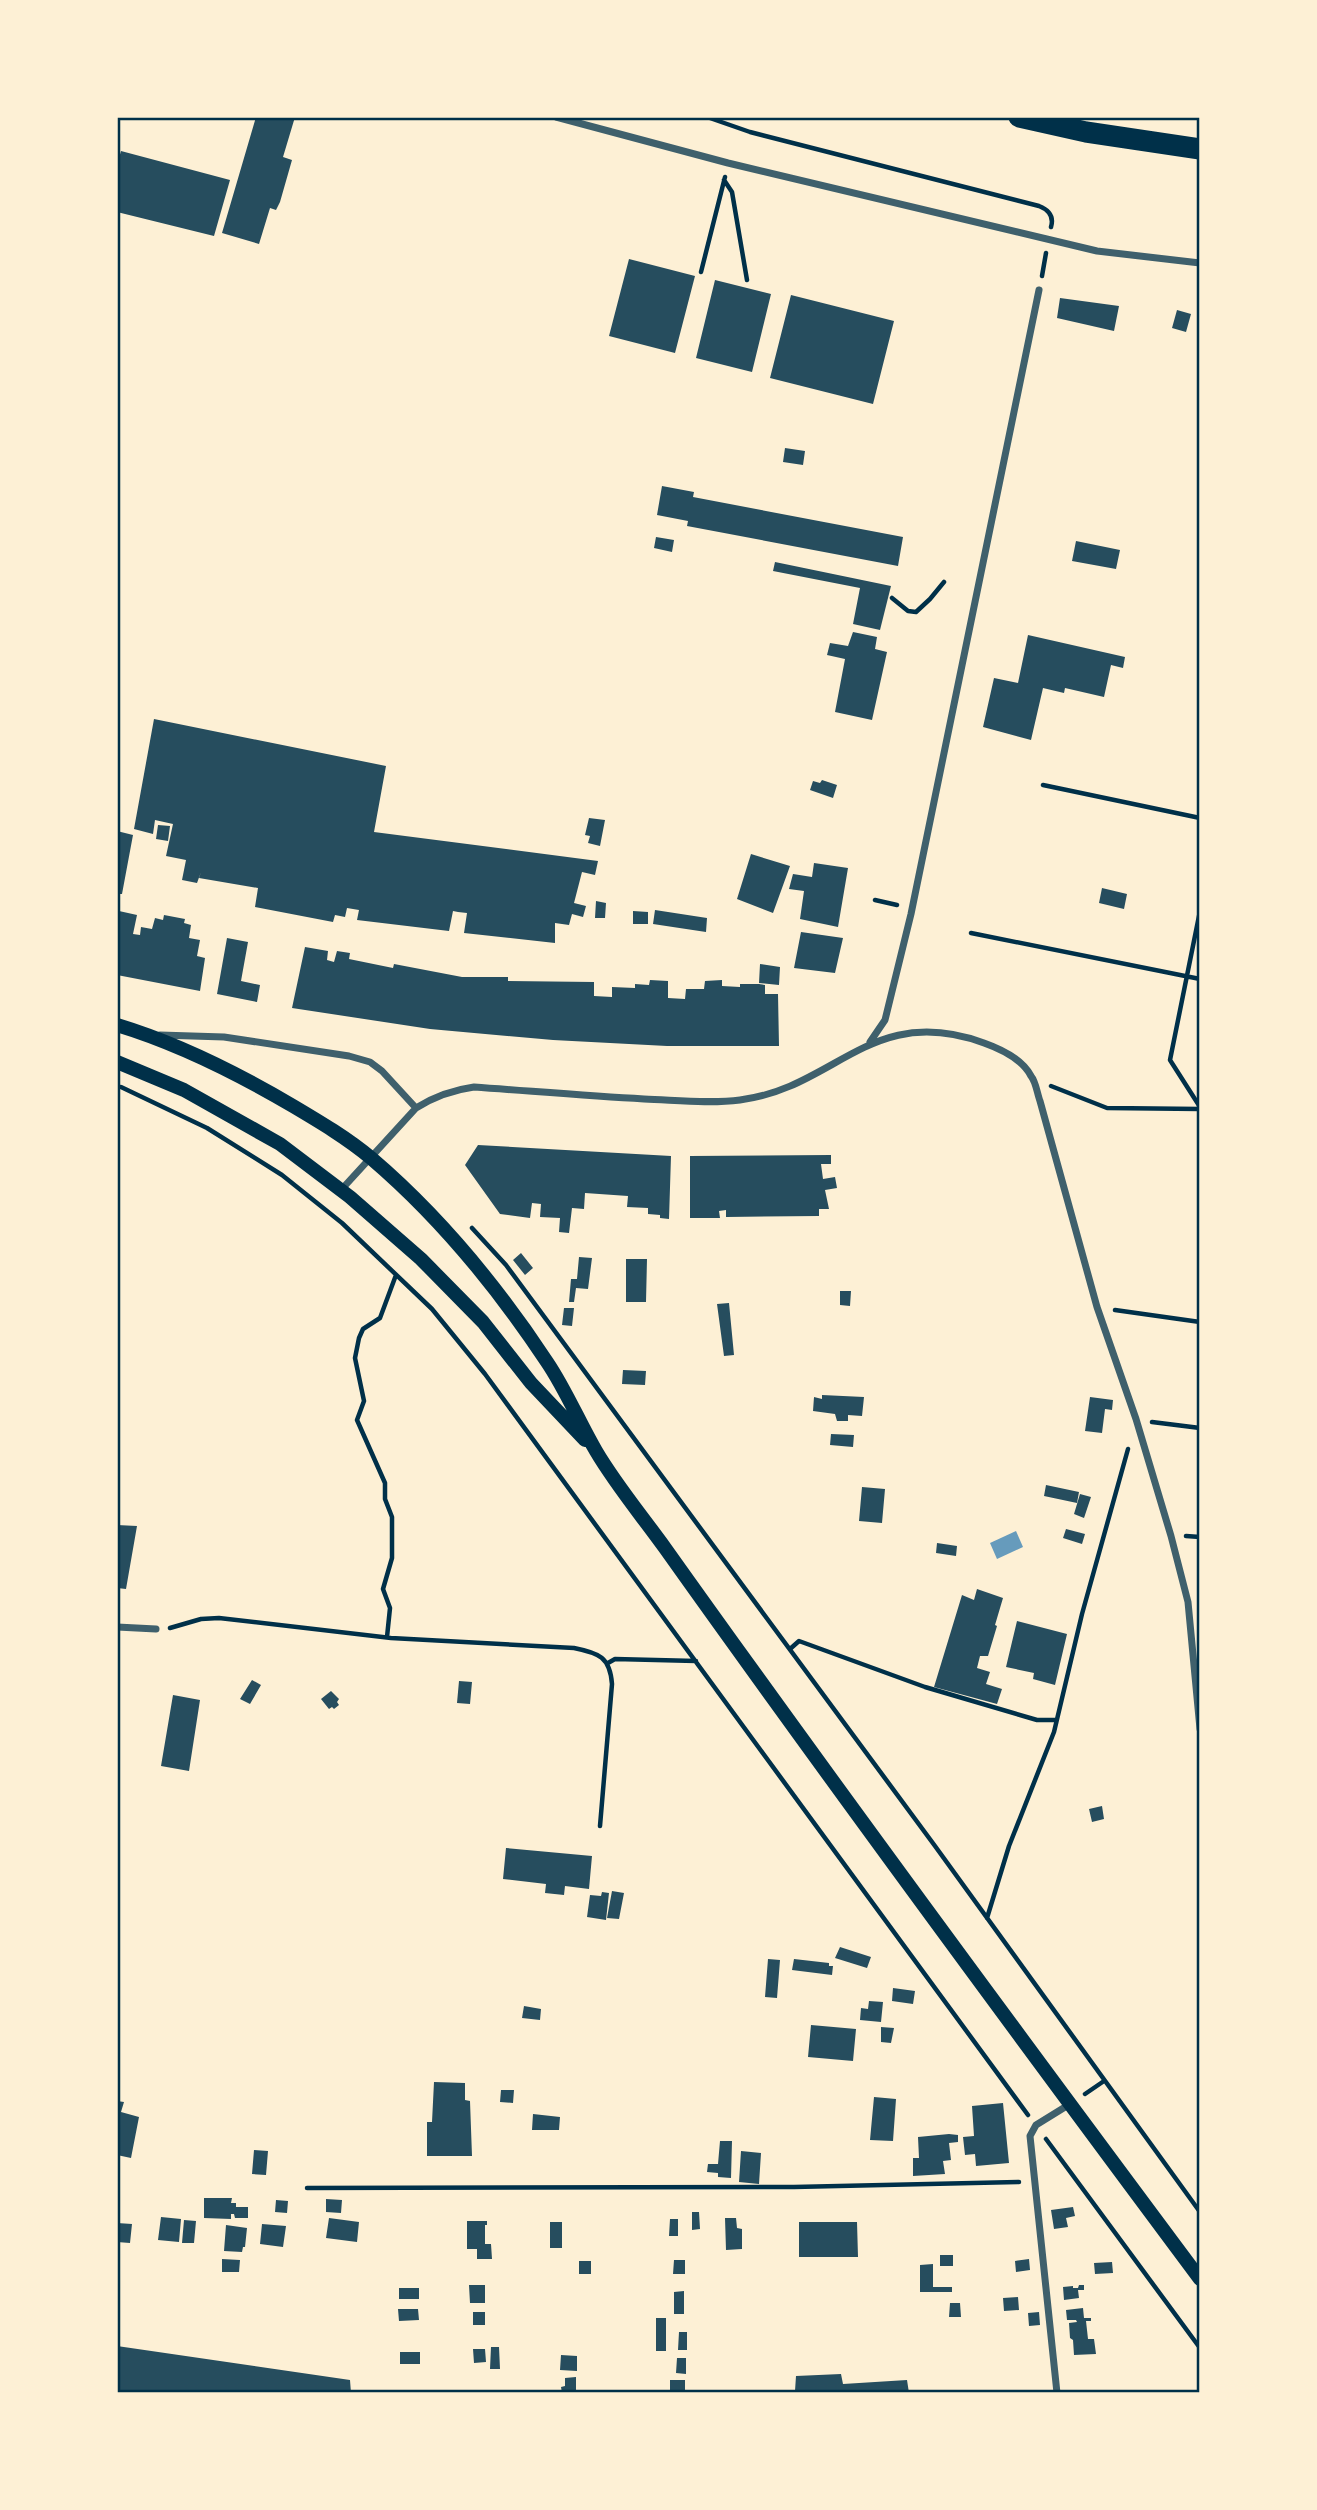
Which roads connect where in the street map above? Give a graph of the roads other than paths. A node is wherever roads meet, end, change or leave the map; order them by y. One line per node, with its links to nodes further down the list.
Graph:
1 (556, 117): 4 (street)
2 (1019, 117): 3 (highway)
3 (1200, 149)
4 (1200, 263)
5 (1039, 290): 8 (street)
6 (117, 1025): 7 (main road)
7 (152, 1035): 10 (street); 11 (main road)
8 (867, 1045): 10 (street); 16 (street)
9 (117, 1062): 12 (main road)
10 (416, 1108): 11 (street)
11 (370, 1157): 12 (street); 13 (main road)
12 (341, 1190): 13 (main road)
13 (598, 1454): 17 (main road)
14 (117, 1627): 15 (street)
15 (156, 1629)
16 (1200, 1729)
17 (1070, 2104): 18 (main road); 19 (street)
18 (1200, 2279)
19 (1057, 2393)

